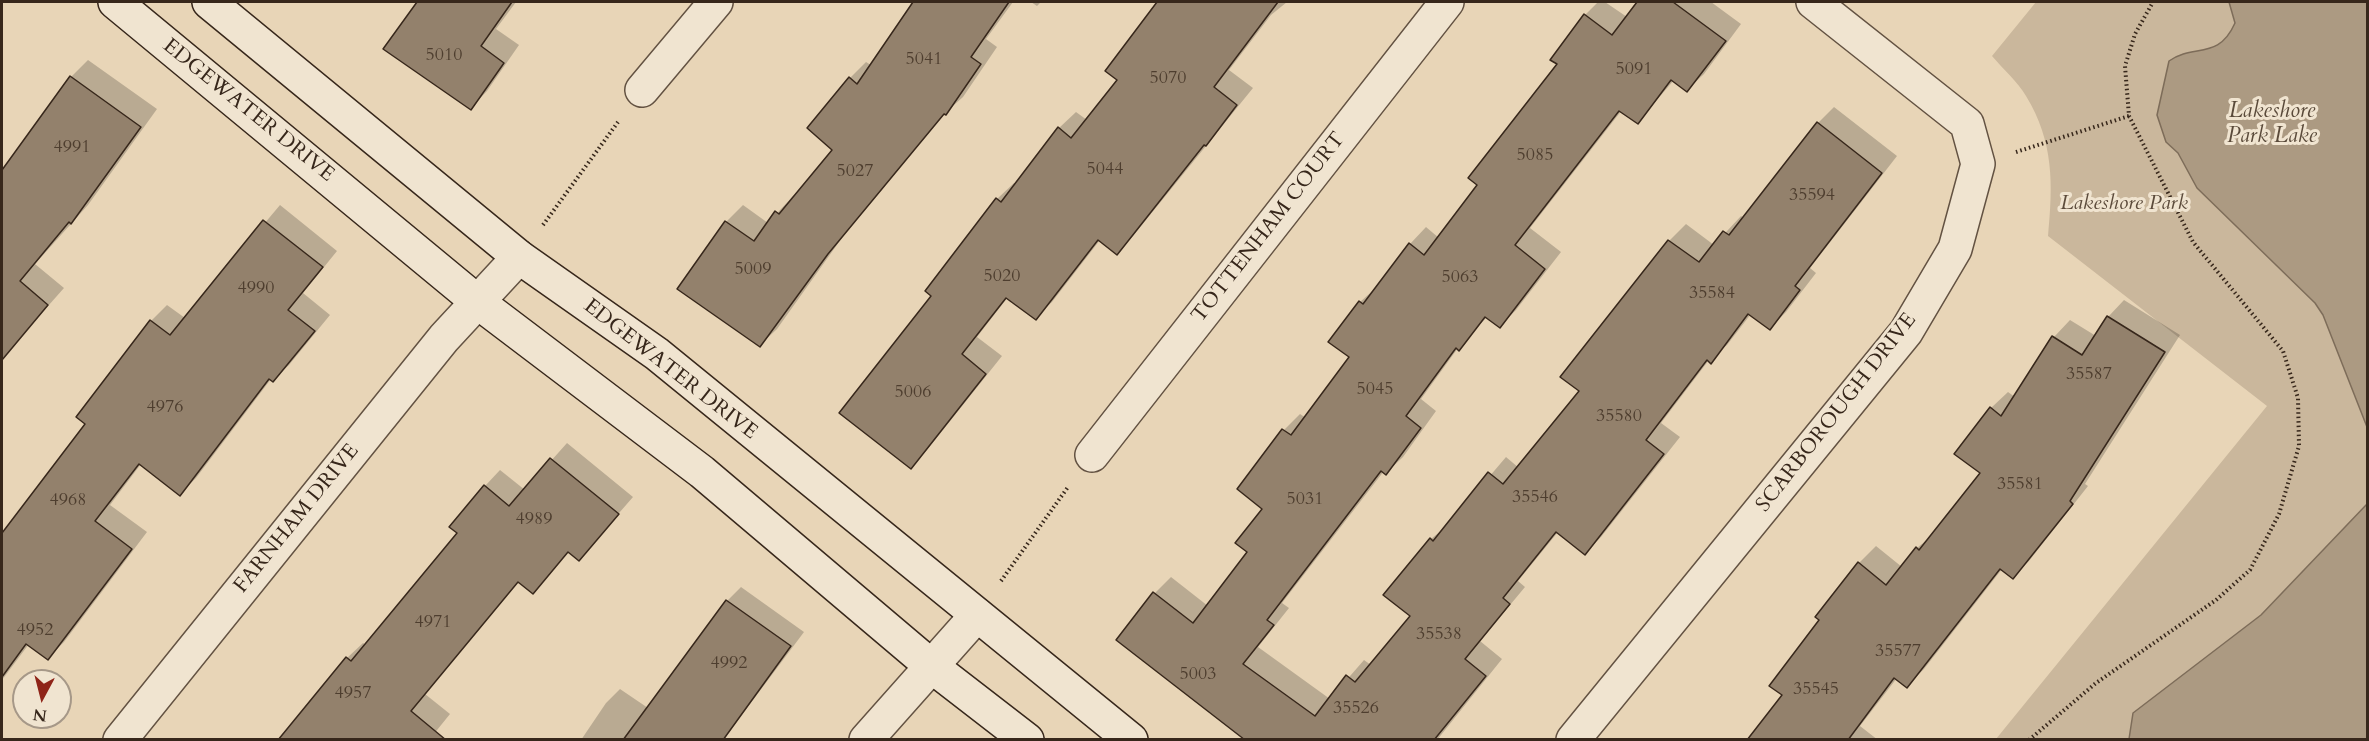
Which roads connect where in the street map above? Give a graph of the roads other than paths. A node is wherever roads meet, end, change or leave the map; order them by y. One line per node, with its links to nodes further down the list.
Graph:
1 (115, 2): 8 (street, EDGEWATER DRIVE)
2 (209, 2): 7 (street, EDGEWATER DRIVE)
3 (716, 2): 6 (street)
4 (1447, 2): 9 (street, TOTTENHAM COURT)
5 (1813, 2): 16 (street, SCARBOROUGH DRIVE)
6 (642, 90)
7 (519, 257): 8 (street, FARNHAM DRIVE); 10 (street, EDGEWATER DRIVE)
8 (479, 303): 11 (street, EDGEWATER DRIVE); 12 (street, FARNHAM DRIVE)
9 (1092, 454)
10 (977, 615): 11 (street); 15 (street, EDGEWATER DRIVE)
11 (930, 665): 13 (street); 14 (street, EDGEWATER DRIVE)
12 (120, 740)
13 (866, 740)
14 (1027, 740)
15 (1131, 740)
16 (1573, 740)

